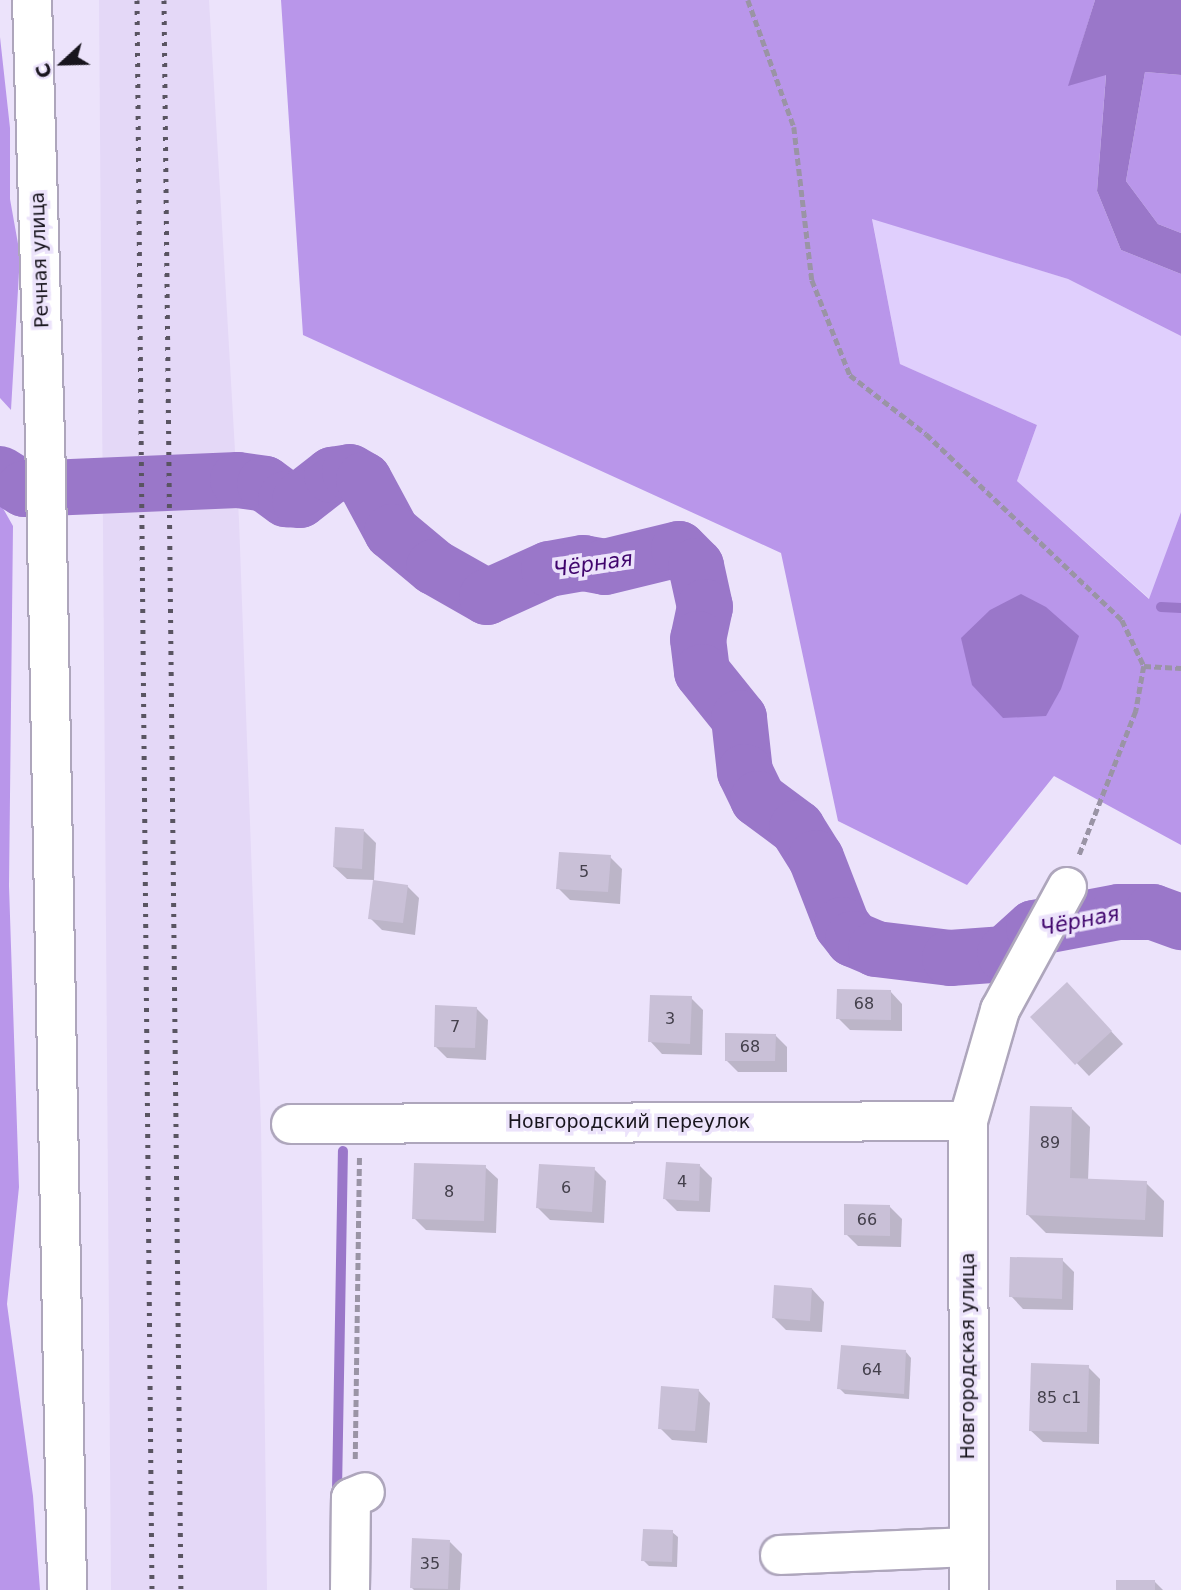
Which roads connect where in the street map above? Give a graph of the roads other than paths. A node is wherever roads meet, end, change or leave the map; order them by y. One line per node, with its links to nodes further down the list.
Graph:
1 (32, 0): 8 (street, Речная улица)
2 (1067, 887): 3 (street, Новгородская улица)
3 (968, 1121): 4 (street, Новгородский переулок); 6 (street, Новгородская улица)
4 (291, 1124)
5 (358, 1495): 9 (street)
6 (969, 1547): 7 (street); 10 (street, Новгородская улица)
7 (780, 1555)
8 (67, 1590)
9 (351, 1590)
10 (969, 1590)

